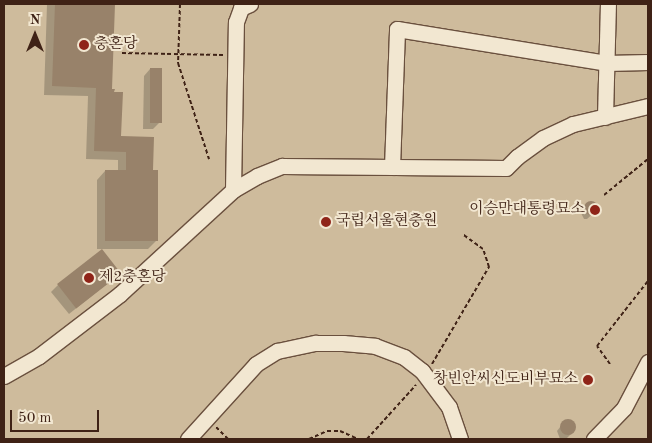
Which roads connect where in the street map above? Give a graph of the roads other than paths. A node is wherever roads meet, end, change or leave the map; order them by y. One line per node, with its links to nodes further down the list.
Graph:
1 (250, 4): 8 (lane)
2 (608, 4): 4 (lane)
3 (648, 62): 4 (lane)
4 (606, 63): 6 (lane); 7 (lane)
5 (648, 106): 6 (lane)
6 (605, 116): 7 (lane)
7 (392, 167): 8 (lane)
8 (234, 190): 10 (lane)
9 (648, 362): 13 (lane)
10 (4, 376)
11 (188, 439): 12 (lane)
12 (460, 439)
13 (594, 439)

